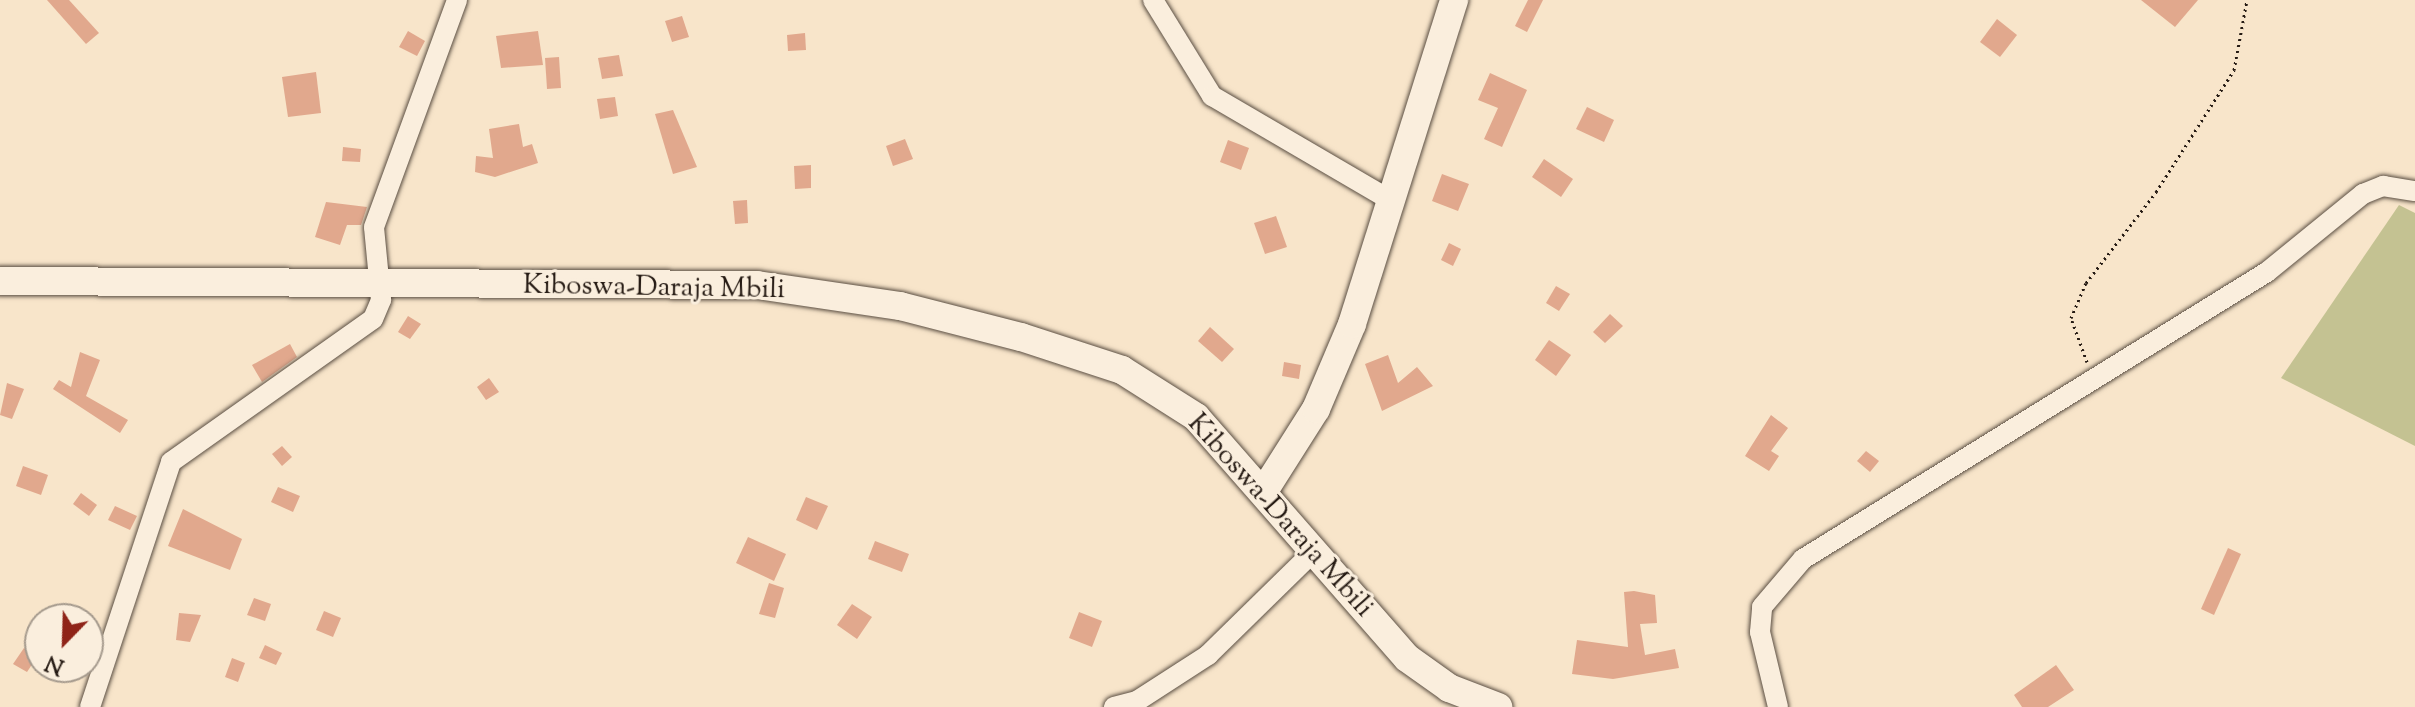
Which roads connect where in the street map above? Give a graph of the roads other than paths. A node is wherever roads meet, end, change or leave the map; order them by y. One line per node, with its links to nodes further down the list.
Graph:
1 (457, 0): 7 (street)
2 (1153, 0): 5 (street)
3 (1454, 0): 5 (main road)
4 (2415, 191): 13 (street)
5 (1392, 201): 8 (main road)
6 (0, 281): 7 (main road, Kiboswa-Daraja Mbili)
7 (378, 283): 8 (main road, Kiboswa-Daraja Mbili); 10 (street)
8 (1264, 491): 9 (main road, Kiboswa-Daraja Mbili)
9 (1311, 554): 11 (street); 12 (main road, Kiboswa-Daraja Mbili)
10 (90, 707)
11 (1114, 707)
12 (1498, 707)
13 (1778, 707)

